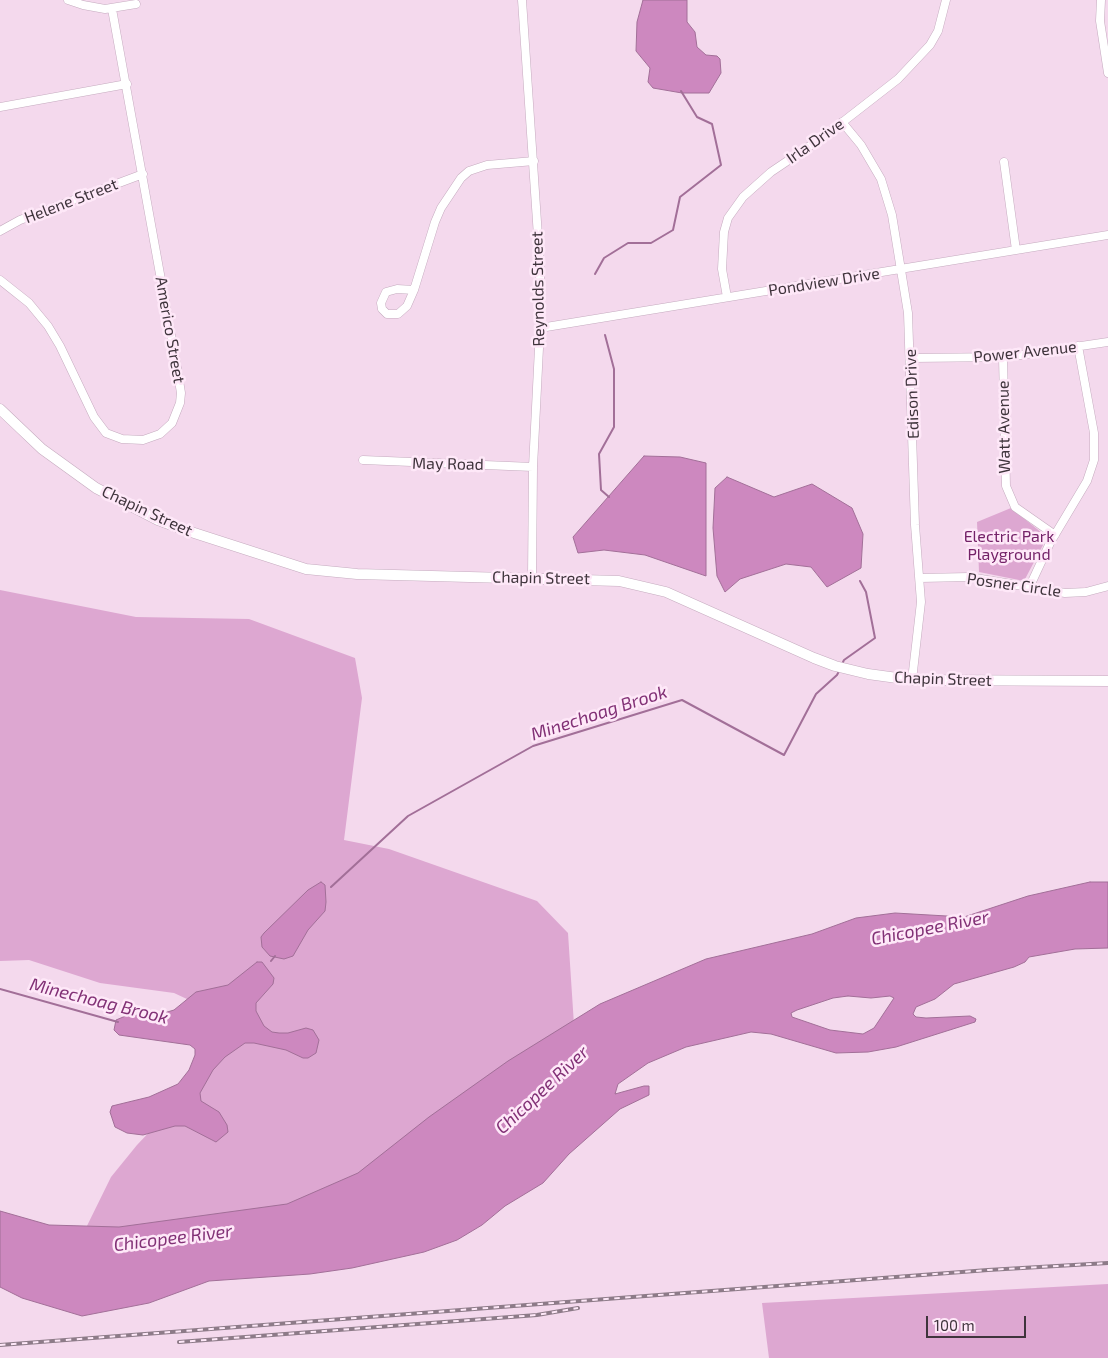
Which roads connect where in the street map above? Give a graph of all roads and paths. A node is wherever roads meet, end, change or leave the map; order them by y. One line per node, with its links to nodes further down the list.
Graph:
1 (68, 0): 6 (street)
2 (522, 0): 11 (street, Reynolds Street)
3 (946, 0): 10 (street, Irla Drive)
4 (1101, 0): 7 (street)
5 (136, 4): 6 (street)
6 (112, 9): 8 (street, Americo Street)
7 (1108, 73)
8 (127, 84): 9 (street); 13 (street, Americo Street)
9 (0, 106)
10 (842, 122): 17 (street, Edison Drive); 20 (street, Irla Drive)
11 (534, 161): 19 (street); 21 (street, Reynolds Street)
12 (1004, 162): 16 (street)
13 (143, 174): 14 (street, Helene Street); 18 (street, Americo Street)
14 (0, 230)
15 (1108, 235): 16 (street, Pondview Drive)
16 (1016, 250): 17 (street, Pondview Drive)
17 (900, 270): 20 (street, Pondview Drive); 25 (street, Edison Drive)
18 (0, 280)
19 (414, 290): 19 (street)
20 (727, 297): 21 (street, Pondview Drive)
21 (540, 328): 28 (street, Reynolds Street)
22 (1108, 342): 23 (street, Power Avenue)
23 (1078, 346): 24 (street, Power Avenue); 29 (street)
24 (1003, 357): 25 (street, Power Avenue); 29 (street, Watt Avenue)
25 (911, 358): 31 (street, Edison Drive)
26 (0, 409): 30 (main road, Chapin Street)
27 (362, 460): 28 (street, May Road)
28 (534, 467): 30 (street, Reynolds Street)
29 (1055, 535): 33 (street)
30 (532, 578): 34 (main road, Chapin Street)
31 (920, 578): 33 (street, Posner Circle); 34 (street, Edison Drive)
32 (1108, 586): 33 (street, Posner Circle)
33 (1030, 588)
34 (912, 680): 35 (main road, Chapin Street)
35 (1108, 682)

